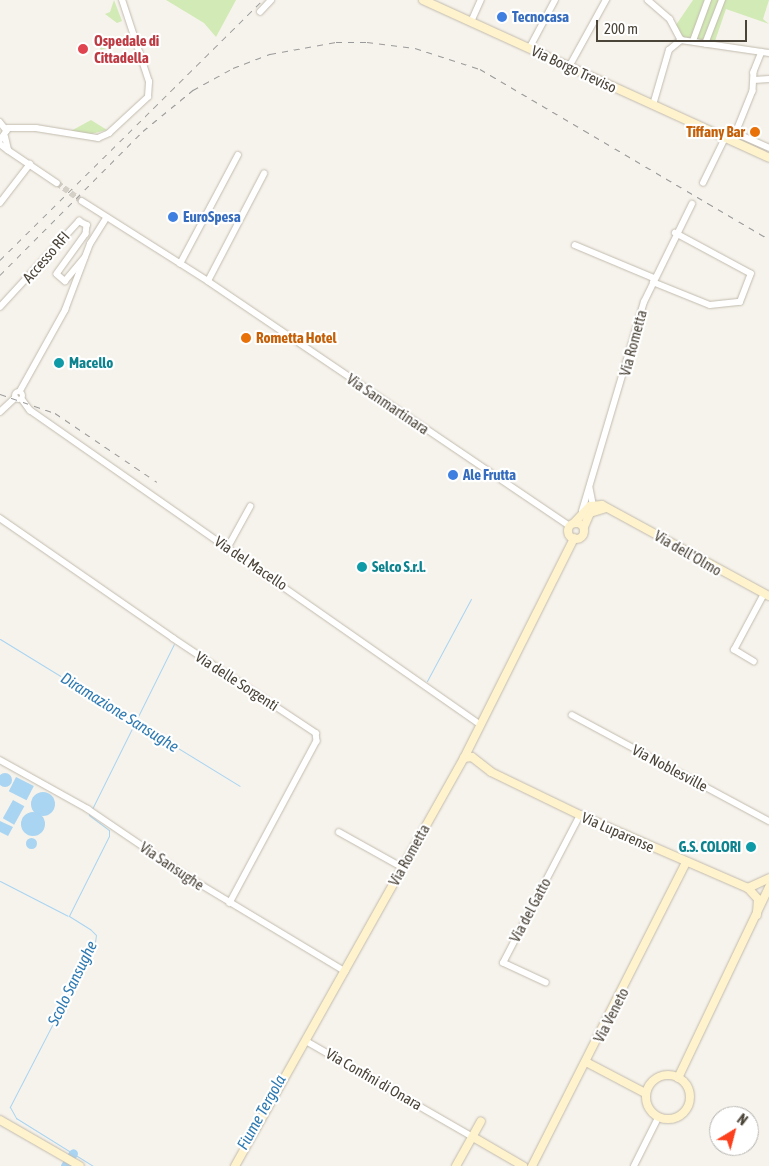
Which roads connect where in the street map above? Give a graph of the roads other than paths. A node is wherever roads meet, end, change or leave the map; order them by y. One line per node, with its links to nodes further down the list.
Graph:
1 (122, 0): 23 (street)
2 (271, 0): 11 (street)
3 (424, 0): 10 (street, Via Borgo Treviso)
4 (481, 0): 12 (street)
5 (555, 0): 16 (street)
6 (606, 0): 18 (street)
7 (648, 0): 13 (street)
8 (708, 0): 14 (street)
9 (722, 0): 15 (street)
10 (439, 3): 12 (street, Via Borgo Treviso)
11 (260, 12)
12 (470, 22): 16 (street, Via Borgo Treviso)
13 (681, 40): 14 (street); 21 (street)
14 (693, 41): 15 (street)
15 (705, 44): 17 (street)
16 (529, 49): 18 (street, Via Borgo Treviso)
17 (766, 53): 20 (street)
18 (568, 67): 21 (street, Via Borgo Treviso)
19 (769, 79): 20 (street)
20 (754, 80): 26 (street)
21 (653, 105): 24 (street, Via Borgo Treviso)
22 (0, 122): 23 (street)
23 (7, 128): 25 (street)
24 (725, 138): 26 (street, Via Borgo Treviso); 33 (street)
25 (2, 141): 30 (street)
26 (753, 146): 27 (street); 29 (street, Via Borgo Treviso)
27 (769, 148)
28 (238, 156): 41 (street)
29 (769, 158)
30 (30, 164): 32 (street); 35 (street)
31 (264, 174): 43 (street)
32 (57, 183)
33 (703, 183)
34 (82, 201): 37 (street, Via Sanmartinara)
35 (0, 203)
36 (692, 204): 38 (street, Via Rometta)
37 (106, 218): 40 (street, Via del Macello); 41 (street, Via Sanmartinara)
38 (675, 233): 42 (street, Via Rometta); 42 (street)
39 (575, 245): 42 (street)
40 (84, 258): 44 (street, Accesso RFI); 45 (street, Via del Macello)
41 (180, 264): 43 (street, Via Sanmartinara)
42 (654, 280): 47 (street, Via Rometta)
43 (208, 281): 52 (street, Via Sanmartinara)
44 (0, 307)
45 (18, 399): 46 (street); 55 (street, Via del Macello)
46 (0, 412)
47 (590, 488): 49 (street); 50 (street, Via Rometta)
48 (250, 507): 55 (street)
49 (593, 507): 50 (street, Via Rometta); 53 (street, Via Rometta); 56 (street, Via dell'Olmo)
50 (582, 511): 52 (street, Via Rometta)
51 (0, 518): 70 (street, Via delle Sorgenti)
52 (572, 524): 53 (street); 54 (street)
53 (584, 527): 54 (street, Via Rometta)
54 (574, 538): 59 (street, Via Rometta)
55 (228, 547): 59 (street, Via del Macello)
56 (766, 595): 57 (street)
57 (754, 662)
58 (572, 715): 63 (street, Via Noblesville)
59 (481, 725): 60 (street, Via Rometta)
60 (464, 758): 62 (street, Via Luparense); 66 (street, Via Rometta)
61 (0, 760): 70 (street, Via Sansughe)
62 (580, 815): 65 (street, Via Luparense); 74 (street, Via del Gatto)
63 (769, 821)
64 (339, 832): 66 (street)
65 (686, 862): 69 (street, Via Luparense); 76 (street, Via Veneto)
66 (402, 867): 73 (street, Via Rometta)
67 (769, 878): 69 (street)
68 (769, 887): 72 (street)
69 (748, 888): 72 (street)
70 (230, 903): 73 (street, Via Sansughe)
71 (769, 904): 72 (street)
72 (757, 915): 77 (street)
73 (345, 971): 75 (street, Via Rometta)
74 (546, 983)
75 (306, 1041): 82 (street, Via Confini di Onara); 84 (street, Via Rometta)
76 (586, 1062): 78 (street); 87 (street, Via Veneto)
77 (678, 1078): 78 (street); 79 (street)
78 (645, 1093): 79 (street)
79 (658, 1118): 88 (street)
80 (0, 1120): 83 (street)
81 (481, 1120): 82 (street)
82 (473, 1137): 85 (street); 86 (street)
83 (80, 1166)
84 (235, 1166)
85 (456, 1166)
86 (523, 1166)
87 (532, 1166)
88 (634, 1166)

